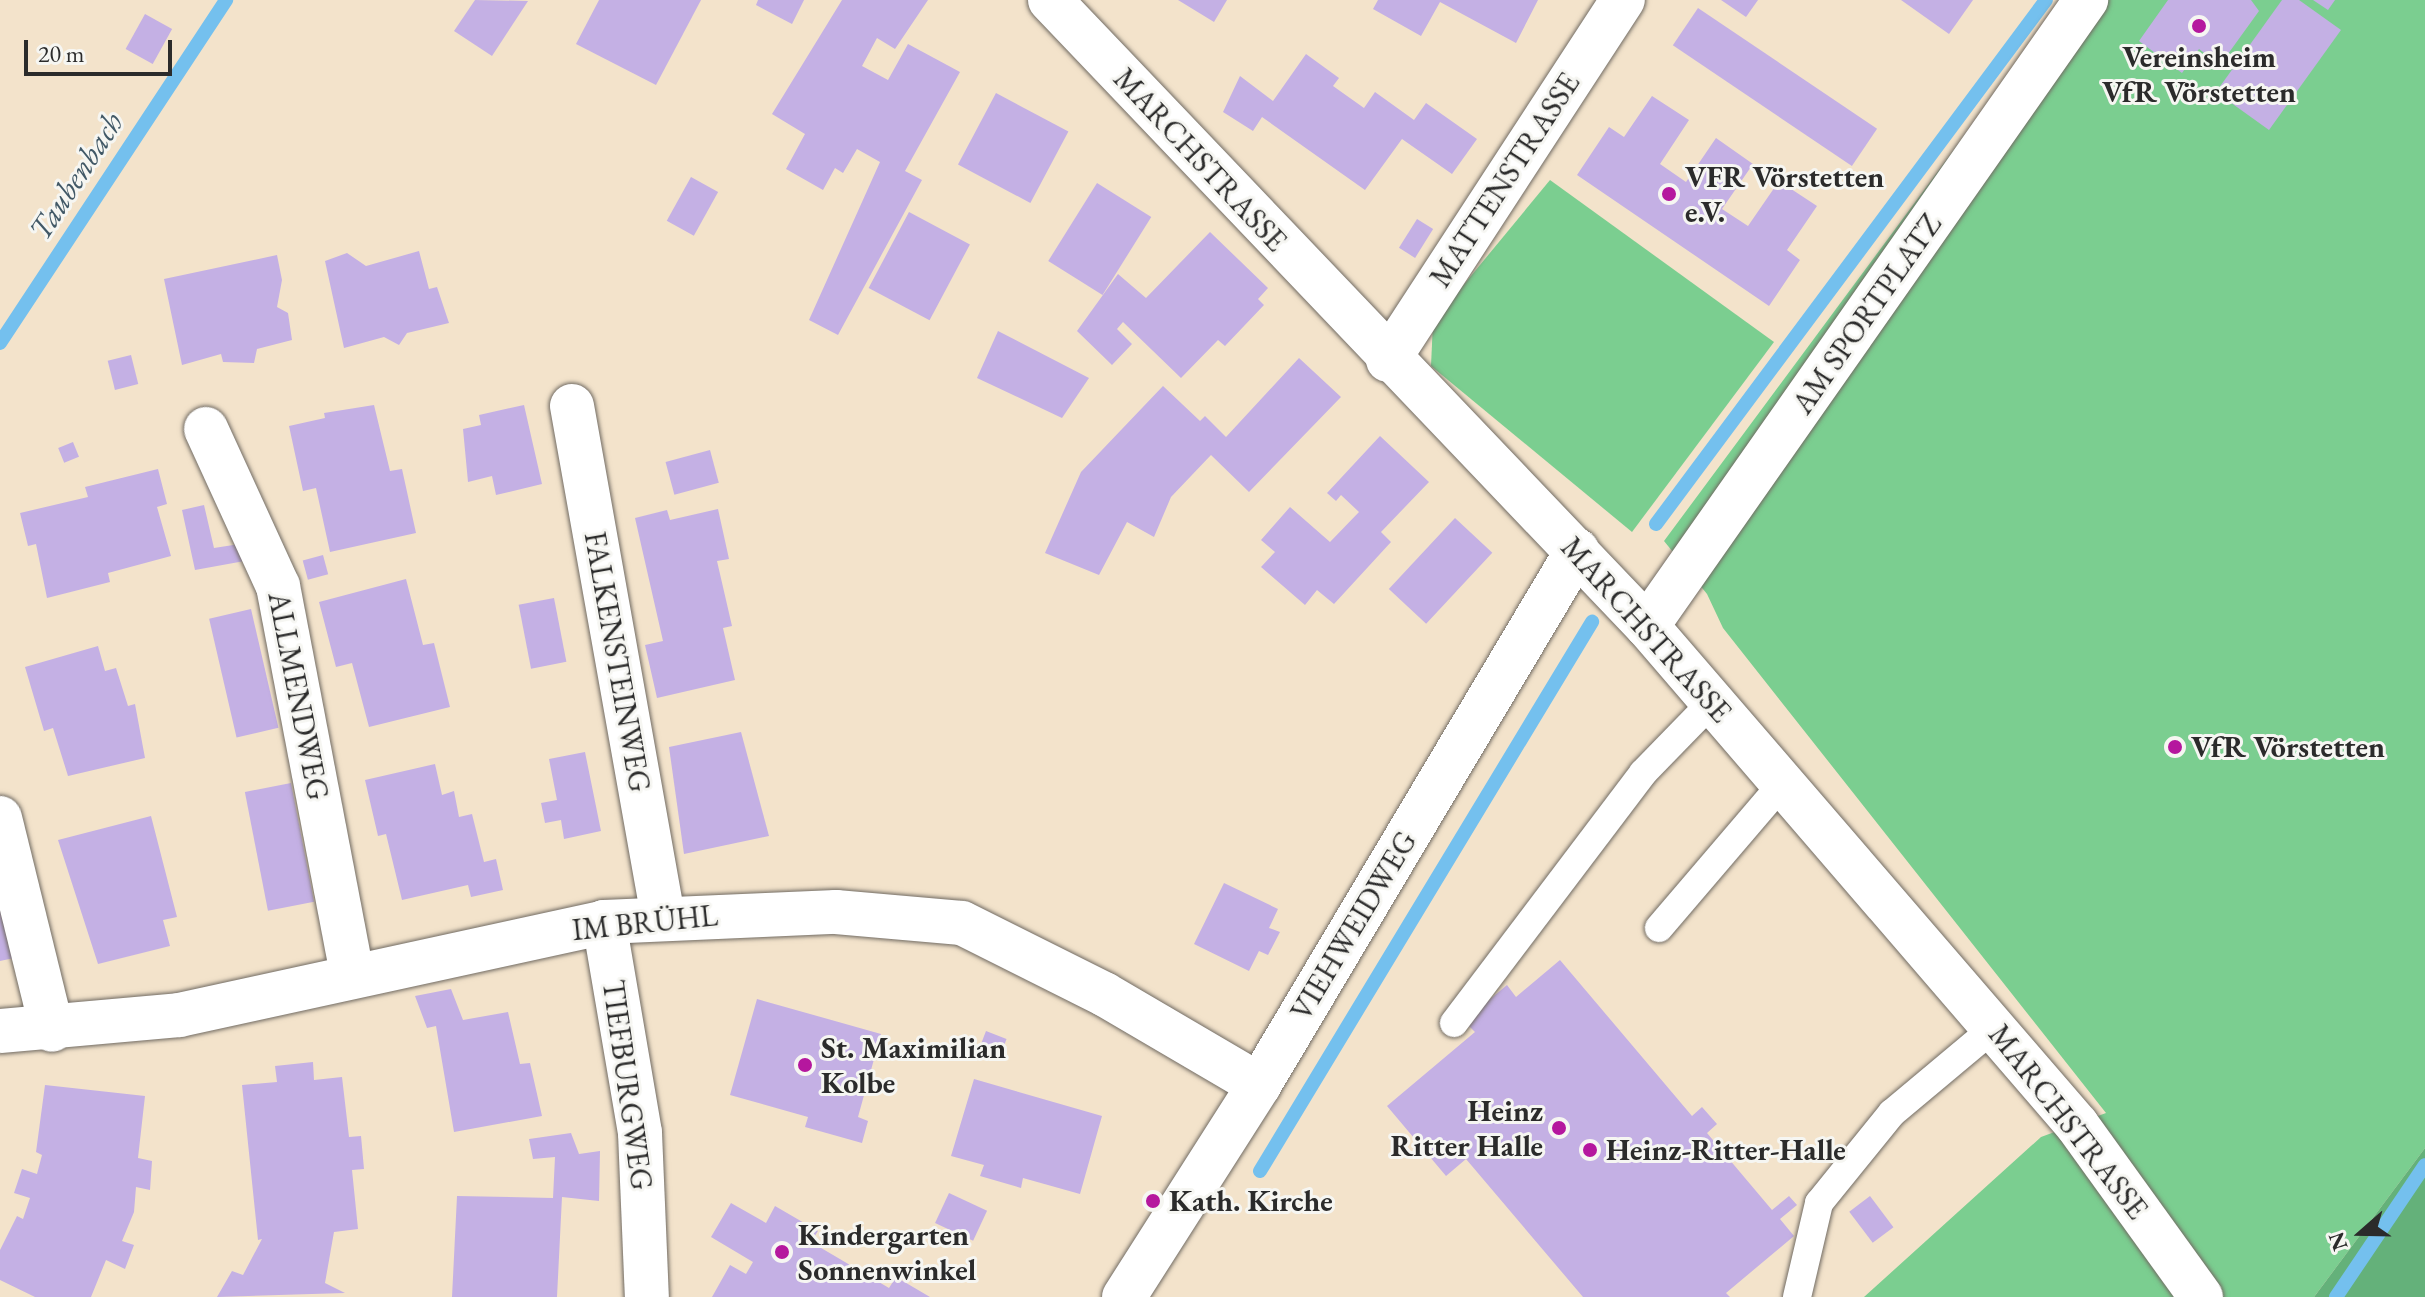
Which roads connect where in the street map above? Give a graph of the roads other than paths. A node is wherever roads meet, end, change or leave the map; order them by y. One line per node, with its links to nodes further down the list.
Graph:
1 (1050, 0): 4 (street, MARCHSTRASSE)
2 (1623, 0): 4 (street, MATTENSTRASSE)
3 (2086, 0): 8 (street, AM SPORTPLATZ)
4 (1388, 360): 7 (street, MARCHSTRASSE)
5 (572, 406): 12 (street, FALKENSTEINWEG)
6 (206, 429): 15 (street, ALLMENDWEG)
7 (1577, 551): 8 (street, MARCHSTRASSE); 20 (street, VIEHWEIDWEG)
8 (1647, 626): 9 (street, MARCHSTRASSE)
9 (1712, 702): 10 (street, MARCHSTRASSE); 16 (lane)
10 (1783, 783): 14 (lane); 17 (street, MARCHSTRASSE)
11 (0, 818): 18 (street)
12 (663, 917): 13 (street, IM BRÜHL); 20 (street, IM BRÜHL)
13 (604, 922): 15 (street, IM BRÜHL); 21 (street, TIEFBURGWEG)
14 (1659, 928)
15 (352, 975): 18 (street, IM BRÜHL)
16 (1454, 1023)
17 (1995, 1027): 23 (lane); 24 (street, MARCHSTRASSE)
18 (52, 1030): 19 (street, IM BRÜHL)
19 (0, 1031)
20 (1259, 1085): 22 (street, VIEHWEIDWEG)
21 (647, 1297)
22 (1124, 1297)
23 (1797, 1297)
24 (2201, 1297)

